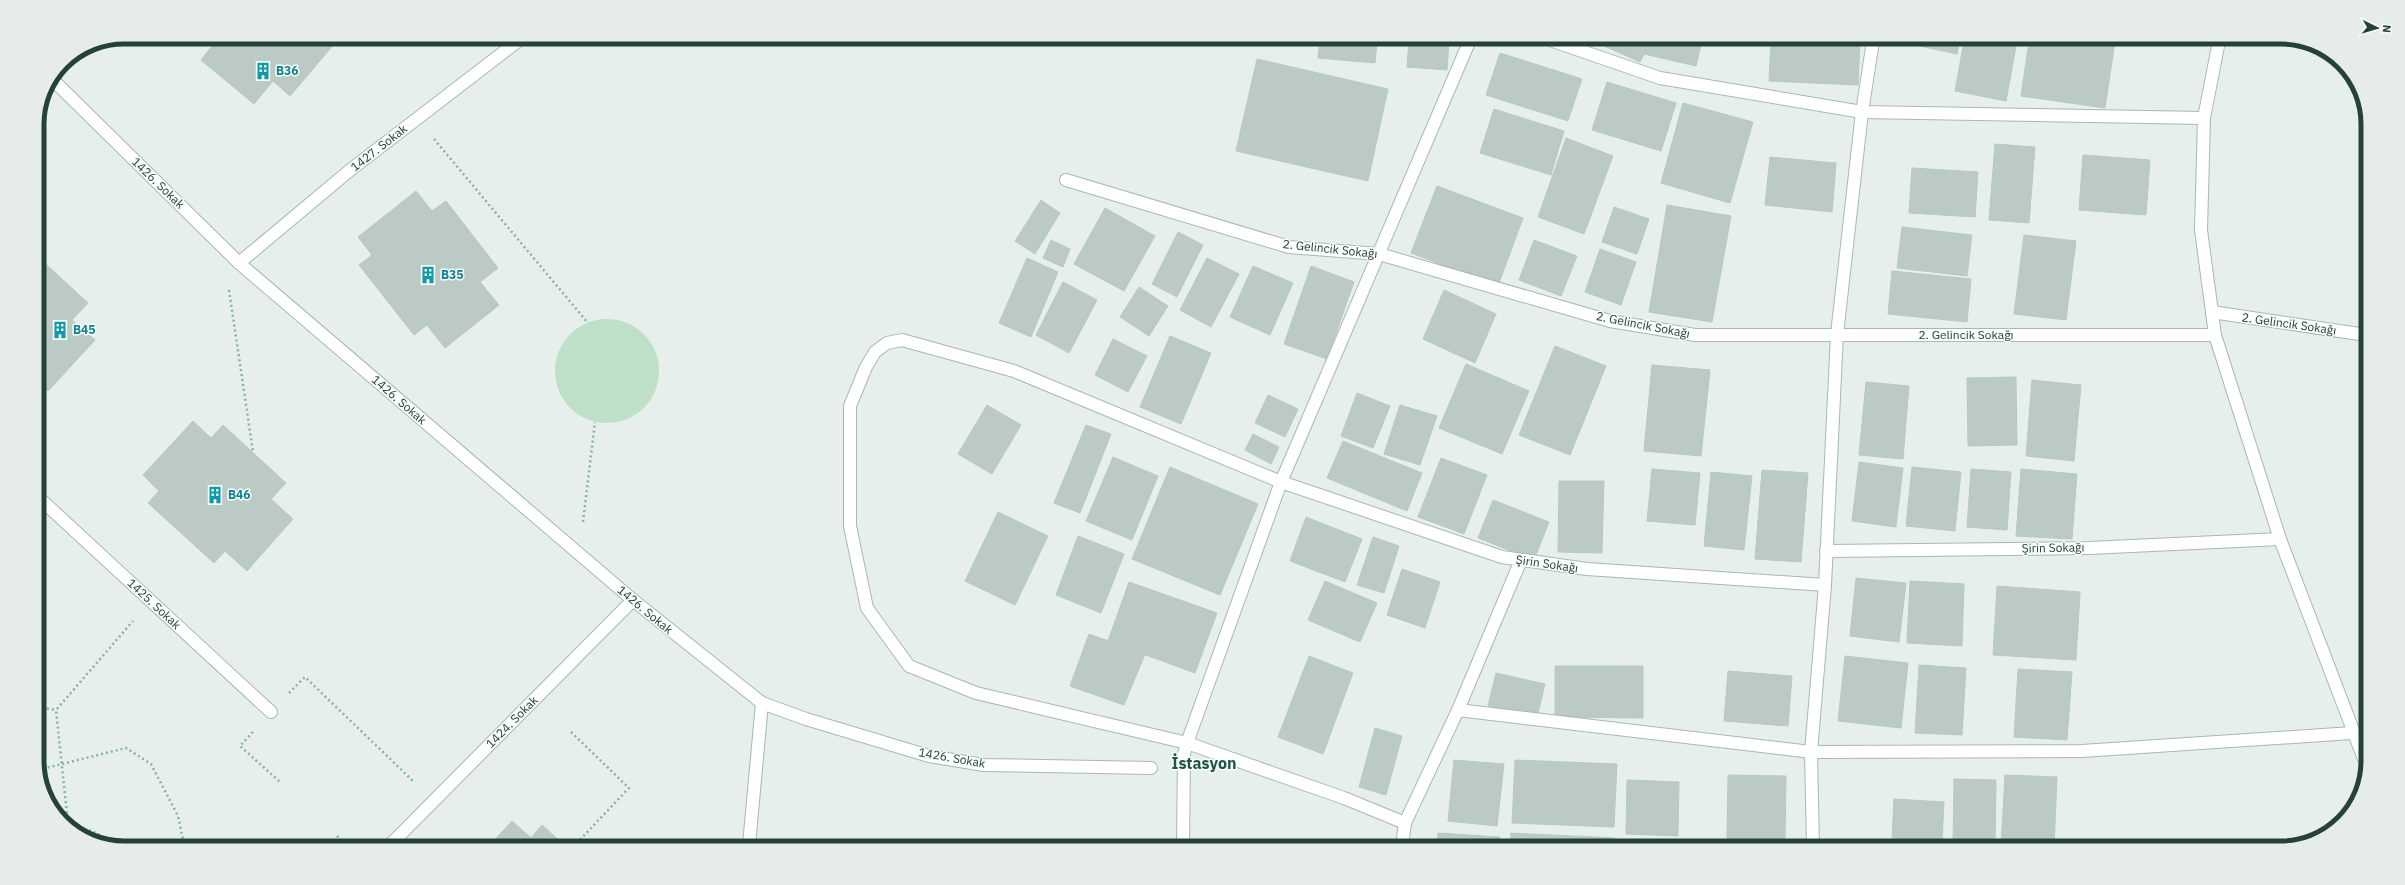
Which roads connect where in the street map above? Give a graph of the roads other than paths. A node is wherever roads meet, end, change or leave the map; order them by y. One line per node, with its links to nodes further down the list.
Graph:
1 (514, 44): 11 (street, 1427. Sokak)
2 (1468, 44): 10 (street)
3 (1562, 44): 7 (street)
4 (1873, 44): 7 (street)
5 (2218, 44): 8 (street)
6 (56, 83): 11 (street, 1426. Sokak)
7 (1862, 112): 8 (street); 13 (street)
8 (2204, 118): 12 (street)
9 (1066, 180): 10 (street, 2. Gelincik Sokağı)
10 (1379, 254): 13 (street, 2. Gelincik Sokağı); 16 (street)
11 (239, 263): 22 (street, 1426. Sokak)
12 (2212, 312): 14 (street, 2. Gelincik Sokağı); 15 (street)
13 (1837, 334): 15 (street, 2. Gelincik Sokağı); 19 (street)
14 (2361, 334)
15 (2215, 335): 18 (street)
16 (1281, 482): 20 (street, Şirin Sokağı); 27 (street); 27 (street, Şirin Sokağı)
17 (44, 503): 25 (street, 1425. Sokak)
18 (2280, 539): 19 (street, Şirin Sokağı); 26 (street)
19 (1826, 551): 21 (street)
20 (1521, 560): 21 (street, Şirin Sokağı); 24 (street)
21 (1825, 586): 28 (street)
22 (633, 600): 23 (street, 1426. Sokak); 32 (street, 1424. Sokak)
23 (762, 703): 30 (street, 1426. Sokak); 33 (street)
24 (1458, 710): 28 (street); 31 (street)
25 (271, 712)
26 (2352, 733): 28 (street); 29 (street)
27 (1187, 743): 31 (street, Şirin Sokağı); 34 (street)
28 (1811, 752): 36 (street)
29 (2361, 752)
30 (1151, 768)
31 (1405, 823): 35 (street)
32 (394, 841)
33 (749, 841)
34 (1183, 841)
35 (1403, 841)
36 (1813, 841)

